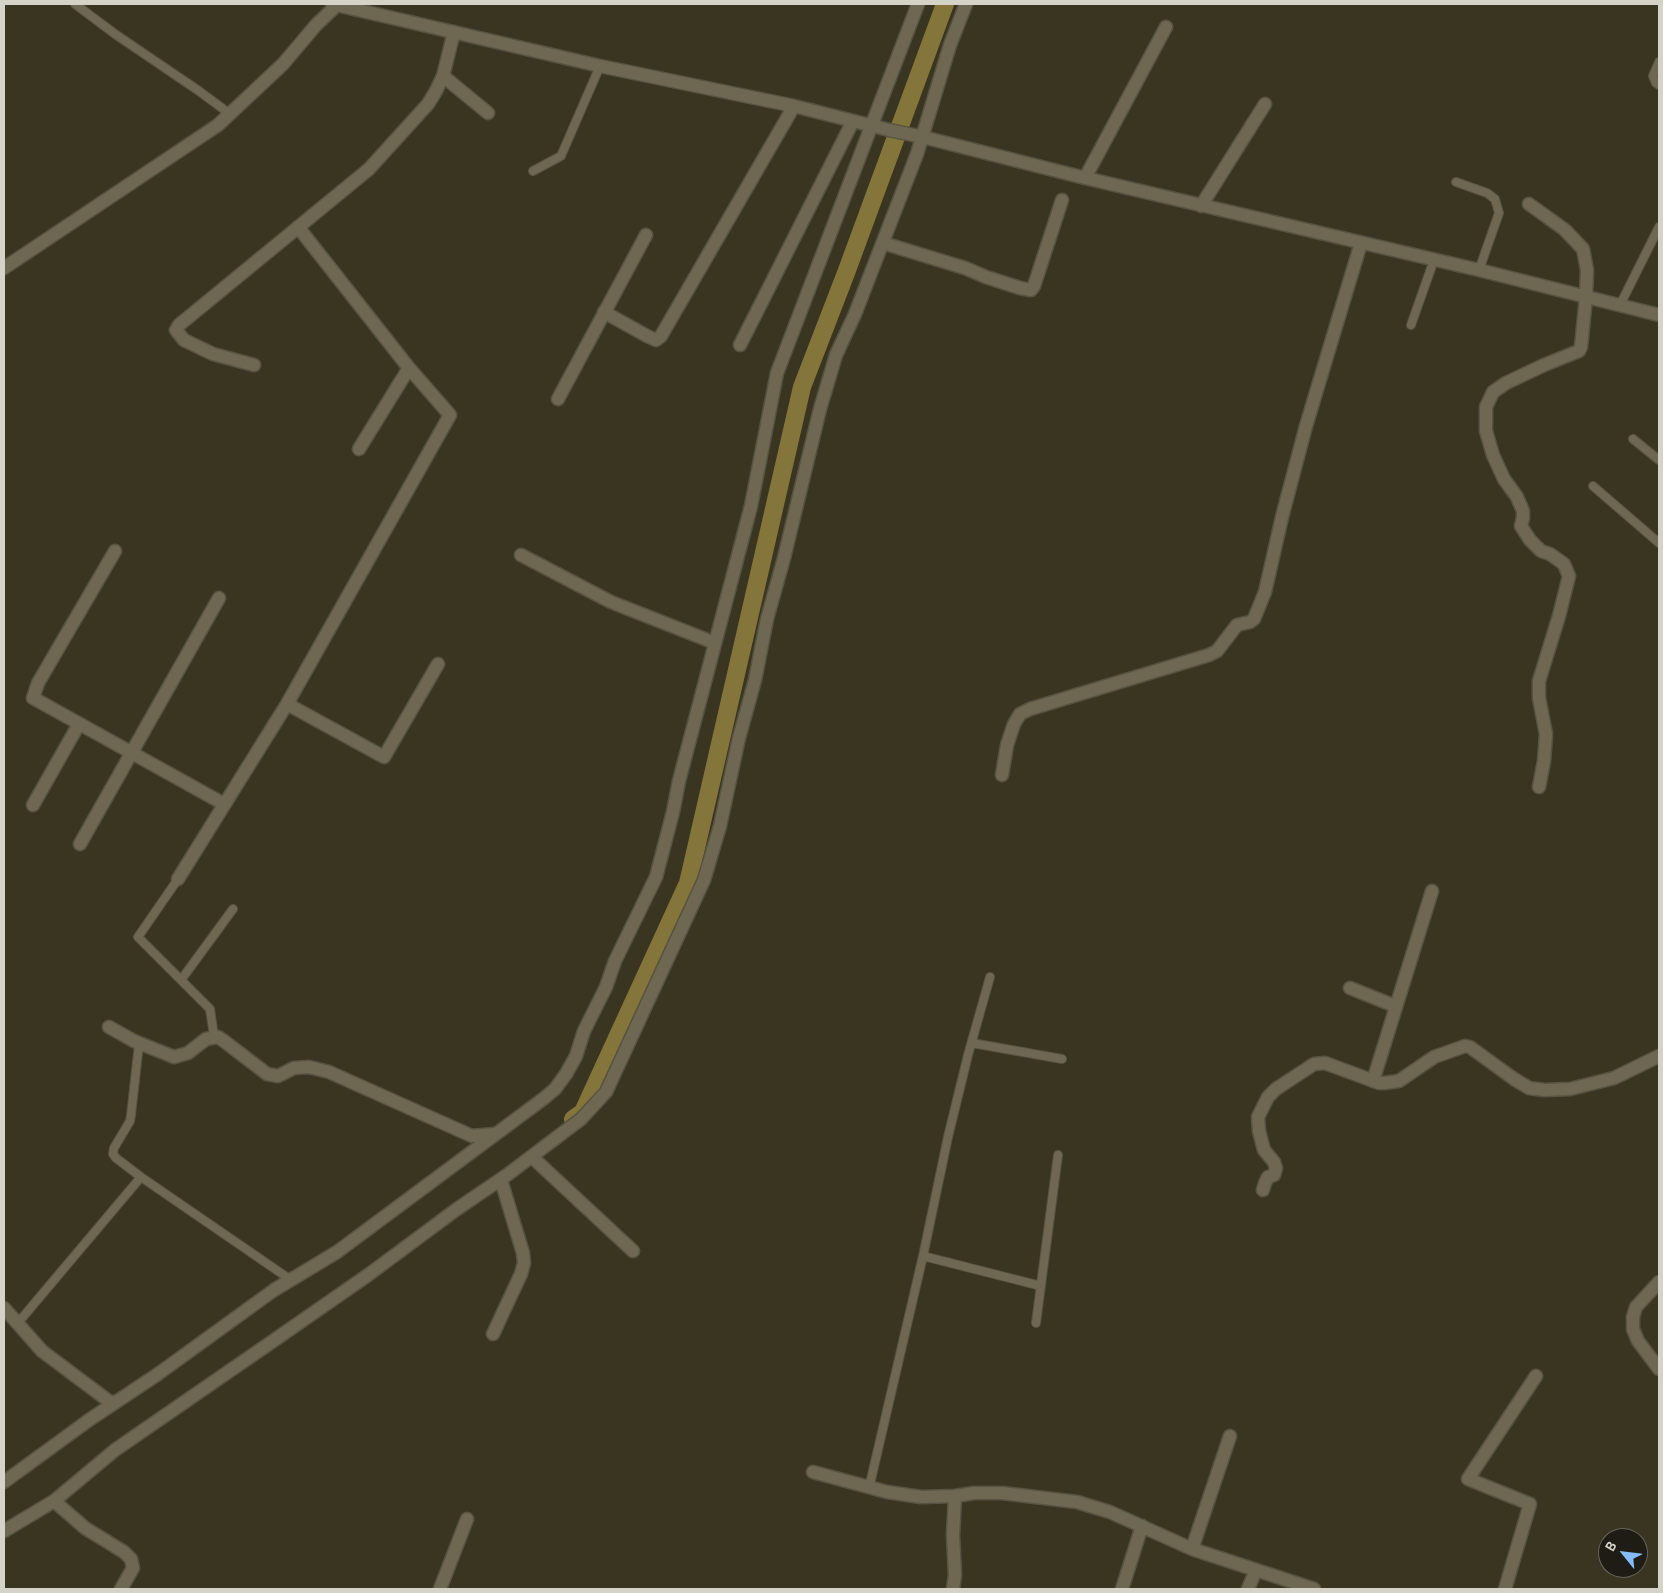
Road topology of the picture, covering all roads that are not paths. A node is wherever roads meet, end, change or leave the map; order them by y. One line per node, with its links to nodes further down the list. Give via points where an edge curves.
1 (75, 4): 16 (lane)
2 (376, 4): 6 (lane)
3 (918, 4): 18 (street)
4 (966, 4): 19 (street)
5 (334, 5): 6 (street); 16 (street, via 283,64)
6 (366, 13): 8 (street)
7 (1166, 27): 21 (street)
8 (454, 32): 10 (street); 11 (street)
9 (1659, 62): 12 (lane, via 1653,76)
10 (600, 66): 14 (street); 20 (lane, via 561,156)
11 (443, 76): 15 (street); 26 (street, via 428,104 370,169)
12 (1659, 85)
13 (1265, 104): 25 (street)
14 (794, 106): 17 (street); 36 (street, via 661,336 656,340)
15 (488, 113)
16 (230, 114): 32 (street)
17 (853, 121): 18 (street); 39 (street)
18 (871, 126): 19 (street); 51 (street, via 777,373 751,506)
19 (919, 136): 21 (street); 29 (street)
20 (533, 171)
21 (1085, 178): 25 (street)
22 (1456, 182): 33 (lane, via 1487,192 1495,200 1499,212)
23 (1062, 200): 29 (street, via 1031,290)
24 (1529, 204): 34 (street, via 1565,230 1583,249 1588,270)
25 (1200, 206): 30 (street)
26 (298, 226): 40 (street, via 176,330 184,340 213,354); 41 (street)
27 (1659, 227): 35 (lane)
28 (646, 235): 36 (street)
29 (883, 243): 77 (street, via 836,355 820,409 767,619 720,826 704,880 606,1092 581,1119)
30 (1361, 243): 31 (street); 56 (street, via 1306,426 1265,592 1254,619 1237,625 1217,651 1209,656 1020,714 1006,745)
31 (1434, 260): 33 (street); 38 (lane)
32 (4, 268)
33 (1479, 270): 34 (street)
34 (1586, 297): 35 (street); 57 (street, via 1579,351 1506,383 1493,392 1486,407 1486,430 1493,455 1524,510 1521,526 1542,551 1564,564 1569,576 1539,681 1546,734)
35 (1620, 306): 37 (street)
36 (604, 312): 42 (street)
37 (1659, 315)
38 (1411, 326)
39 (740, 345)
40 (254, 365)
41 (408, 368): 44 (street); 53 (street, via 450,415)
42 (558, 399)
43 (1633, 439): 45 (lane)
44 (358, 449)
45 (1659, 460)
46 (1593, 486): 47 (lane)
47 (1659, 543)
48 (115, 551): 54 (street, via 38,683 33,698)
49 (521, 555): 51 (street, via 611,602)
50 (219, 598): 55 (street)
51 (715, 643): 75 (street, via 656,877 615,961 576,1056 549,1094)
52 (438, 664): 53 (street, via 384,757)
53 (287, 704): 58 (street)
54 (79, 724): 55 (street); 59 (street)
55 (132, 753): 58 (street); 60 (street)
56 (1002, 775)
57 (1540, 786)
58 (224, 804): 61 (street)
59 (33, 805)
60 (80, 844)
61 (178, 879): 65 (lane, via 138,937)
62 (1432, 891): 67 (street)
63 (233, 909): 65 (lane)
64 (990, 977): 70 (lane)
65 (181, 980): 69 (lane, via 210,1009)
66 (1350, 988): 67 (street)
67 (1395, 1006): 74 (street)
68 (109, 1027): 71 (street)
69 (214, 1036): 71 (street, via 188,1053 174,1057); 75 (street, via 267,1074 278,1076 294,1068 310,1067 329,1072 472,1136)
70 (972, 1043): 73 (lane); 82 (lane, via 948,1137)
71 (139, 1044): 78 (lane, via 130,1121 113,1154)
72 (1659, 1056): 74 (street, via 1614,1078 1570,1089 1544,1090 1529,1088 1470,1047 1461,1046 1434,1057 1399,1081)
73 (1062, 1059)
74 (1373, 1081): 80 (street, via 1325,1063 1314,1064 1272,1093 1258,1117 1264,1150 1276,1168)
75 (494, 1134): 83 (street, via 337,1252)
76 (1058, 1155): 85 (lane)
77 (532, 1157): 79 (street); 81 (street)
78 (141, 1177): 83 (lane); 88 (lane)
79 (501, 1180): 89 (street, via 524,1263); 98 (street, via 115,1450)
80 (1263, 1190)
81 (633, 1251)
82 (924, 1256): 85 (lane); 96 (lane)
83 (291, 1280): 92 (street)
84 (1659, 1282): 90 (street, via 1636,1307 1633,1316 1638,1341)
85 (1041, 1286): 87 (lane)
86 (4, 1308): 88 (street)
87 (1036, 1323)
88 (17, 1324): 92 (street, via 42,1350 110,1402)
89 (493, 1334)
90 (1659, 1369)
91 (1536, 1376): 110 (street, via 1468,1479 1530,1504)
92 (116, 1402): 95 (street)
93 (1230, 1436): 102 (street)
94 (813, 1472): 96 (street)
95 (4, 1482)
96 (868, 1488): 97 (street, via 922,1497)
97 (955, 1496): 100 (street, via 1002,1493 1077,1502); 106 (street)
98 (54, 1501): 101 (street); 104 (street, via 85,1528 131,1559 133,1568)
99 (467, 1519): 105 (street)
100 (1142, 1526): 102 (street); 107 (street)
101 (4, 1531)
102 (1192, 1549): 103 (street)
103 (1256, 1570): 108 (street); 109 (street)
104 (121, 1589)
105 (440, 1589)
106 (953, 1589)
107 (1122, 1589)
108 (1248, 1589)
109 (1314, 1589)
110 (1505, 1589)

